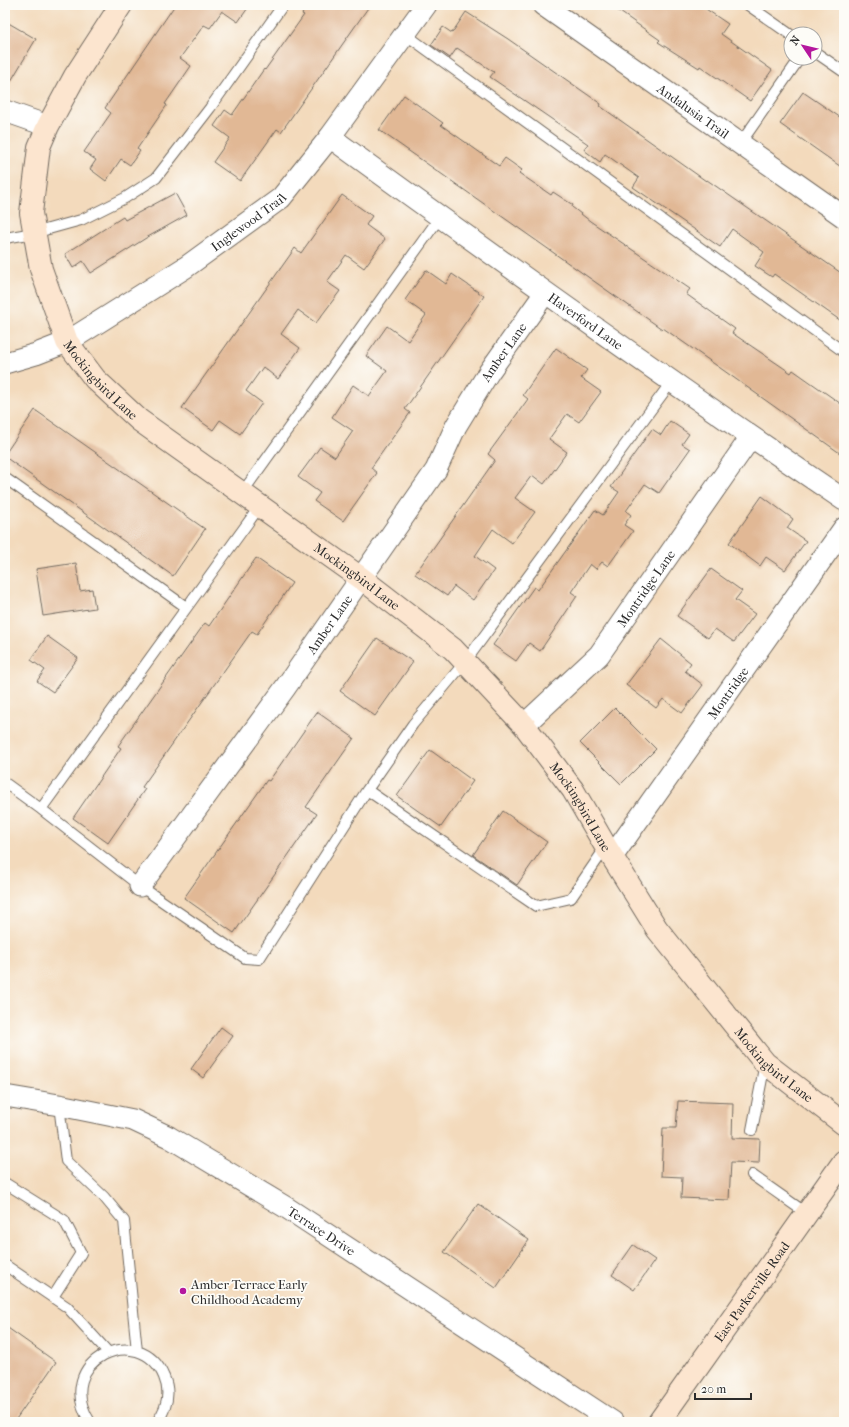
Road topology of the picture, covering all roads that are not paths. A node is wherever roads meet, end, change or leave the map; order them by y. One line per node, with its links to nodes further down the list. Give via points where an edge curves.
1 (121, 5): 12 (street, Mockingbird Lane, via 75,76)
2 (283, 5): 17 (lane, via 210,108 156,178 125,198 81,220)
3 (426, 5): 7 (street, Inglewood Trail)
4 (543, 5): 14 (street, Andalusia Trail)
5 (748, 5): 6 (lane)
6 (783, 29)
7 (405, 34): 13 (street, Inglewood Trail); 21 (lane)
8 (823, 58): 10 (lane)
9 (794, 66): 14 (lane)
10 (844, 72)
11 (5, 111): 12 (street)
12 (48, 126): 17 (street, Mockingbird Lane, via 39,147 31,213)
13 (330, 137): 15 (street, Haverford Lane); 20 (street, Inglewood Trail, via 282,198 186,267)
14 (740, 144): 16 (street, Andalusia Trail)
15 (440, 217): 19 (street, Haverford Lane); 26 (lane)
16 (844, 217)
17 (34, 232): 18 (lane); 20 (street, Mockingbird Lane, via 41,269)
18 (5, 238)
19 (545, 293): 23 (street, Haverford Lane); 30 (street, Amber Lane, via 488,372 456,426 436,470)
20 (67, 342): 22 (street, Inglewood Trail); 26 (street, Mockingbird Lane, via 95,379 139,420)
21 (844, 352)
22 (5, 363)
23 (672, 381): 24 (street, Haverford Lane); 32 (lane)
24 (751, 437): 27 (street, Haverford Lane); 33 (street, Montridge Lane, via 599,656)
25 (5, 478): 31 (lane)
26 (242, 493): 28 (street, Mockingbird Lane)
27 (844, 500)
28 (260, 506): 30 (street, Mockingbird Lane); 31 (lane)
29 (844, 528): 37 (street, Montridge)
30 (361, 578): 32 (street, Mockingbird Lane, via 453,649); 38 (street, Amber Lane, via 285,688)
31 (186, 607): 36 (lane)
32 (465, 662): 33 (street, Mockingbird Lane); 35 (lane, via 413,724)
33 (524, 725): 37 (street, Mockingbird Lane, via 573,790)
34 (5, 783): 36 (lane)
35 (367, 790): 37 (lane, via 536,906 571,898); 38 (lane, via 259,959 245,958)
36 (41, 809): 38 (lane)
37 (609, 852): 39 (street, Mockingbird Lane, via 657,929)
38 (140, 886)
39 (765, 1063): 42 (street, Mockingbird Lane); 43 (lane)
40 (5, 1096): 41 (street, Terrace Drive)
41 (59, 1105): 50 (lane, via 66,1161 104,1197 124,1221); 54 (street, Terrace Drive, via 133,1120 169,1137 287,1208)
42 (844, 1124)
43 (752, 1130)
44 (844, 1161): 47 (street, East Parkerville Road)
45 (752, 1175): 47 (lane)
46 (5, 1183): 49 (lane, via 64,1220 81,1253)
47 (806, 1214): 55 (street, East Parkerville Road)
48 (5, 1265): 49 (lane)
49 (53, 1297): 51 (lane, via 67,1307)
50 (137, 1351): 51 (lane, via 122,1349); 53 (lane, via 151,1358 161,1369 167,1383 168,1398 164,1413)
51 (108, 1352): 52 (lane, via 96,1359 86,1370 81,1383 83,1411)
52 (90, 1422)
53 (157, 1422)
54 (613, 1422)
55 (658, 1422)

